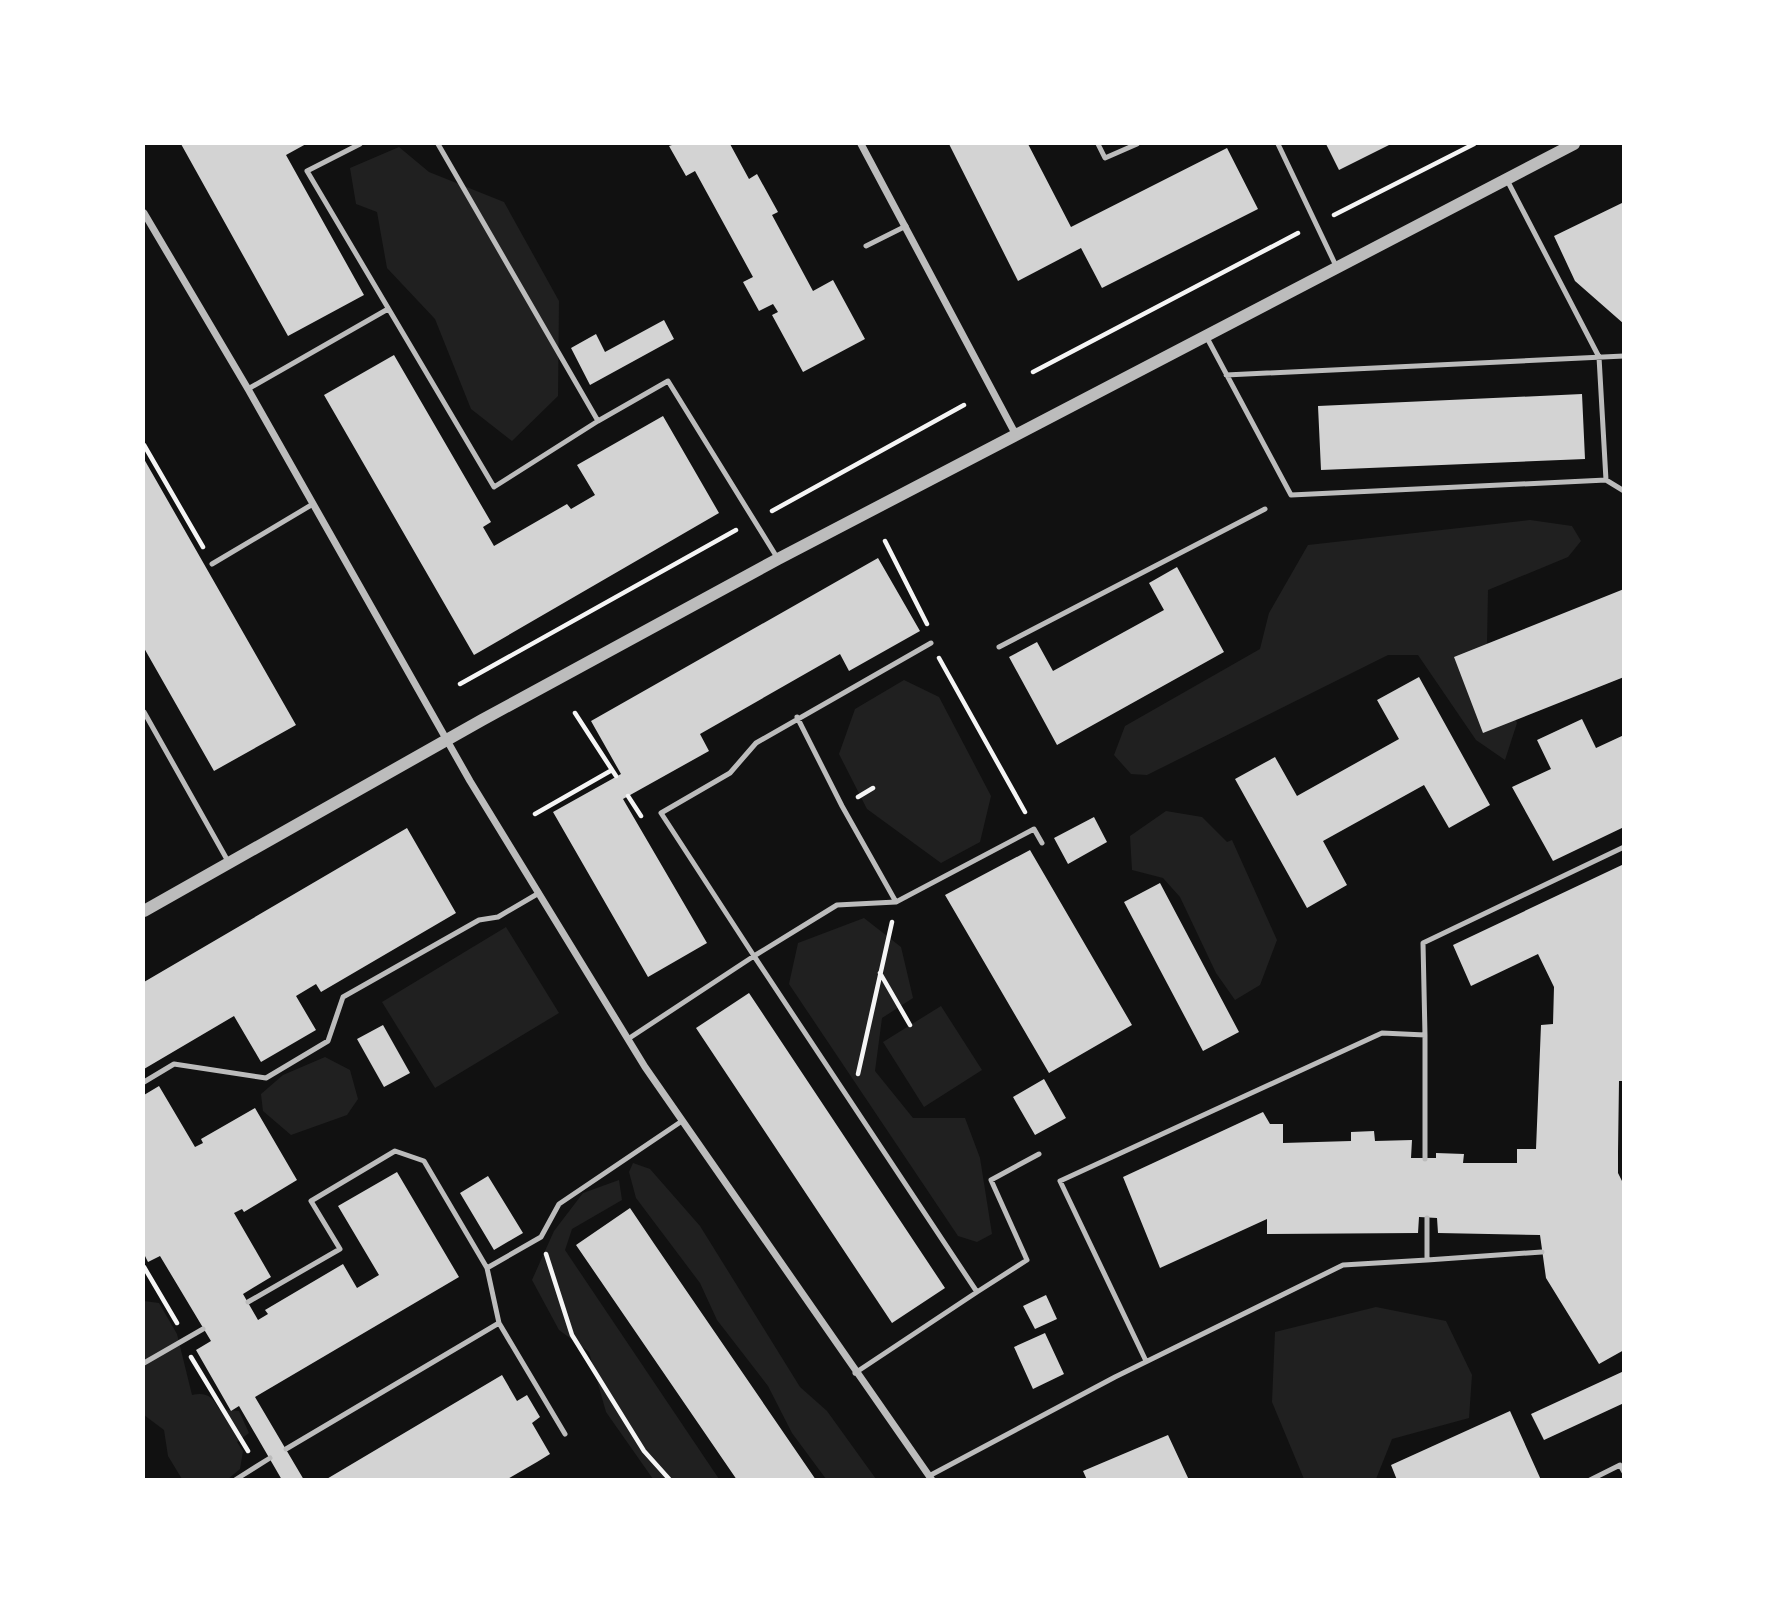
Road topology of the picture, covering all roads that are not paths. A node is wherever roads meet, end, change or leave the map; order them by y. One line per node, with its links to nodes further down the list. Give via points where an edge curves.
1 (360, 144): 15 (lane, via 307,171)
2 (438, 144): 21 (lane)
3 (861, 144): 10 (street)
4 (1098, 144): 5 (lane, via 1105,158)
5 (1137, 144)
6 (1278, 144): 14 (lane)
7 (1574, 144): 8 (street)
8 (1507, 180): 14 (street); 18 (lane)
9 (144, 213): 11 (street)
10 (906, 226): 13 (lane); 22 (street)
11 (152, 227): 12 (street); 20 (street)
12 (144, 231)
13 (866, 246)
14 (1337, 268): 16 (street)
15 (388, 309): 20 (lane); 21 (lane, via 494,487)
16 (1206, 337): 19 (lane); 22 (street)
17 (1623, 356): 18 (lane)
18 (1599, 357): 19 (lane); 23 (lane)
19 (1226, 375): 23 (lane, via 1291,495)
20 (248, 389): 25 (street)
21 (598, 421): 27 (lane, via 668,381)
22 (1016, 435): 27 (street)
23 (1606, 480): 24 (lane)
24 (1623, 491)
25 (313, 504): 28 (lane); 33 (street)
26 (1265, 509): 30 (lane)
27 (778, 559): 33 (street)
28 (212, 564)
29 (931, 643): 32 (lane)
30 (999, 647)
31 (144, 712): 36 (lane)
32 (797, 718): 38 (lane); 40 (lane, via 756,743 730,773 661,813)
33 (446, 740): 36 (street); 37 (street)
34 (1042, 844): 38 (lane, via 1034,829)
35 (1623, 848): 41 (lane, via 1423,943)
36 (229, 863): 39 (street)
37 (539, 893): 42 (street); 43 (lane, via 498,918 479,920 344,997 328,1041 266,1078 174,1064)
38 (896, 902): 40 (lane, via 837,905)
39 (144, 911)
40 (754, 957): 42 (lane); 51 (lane)
41 (1425, 1035): 46 (lane); 55 (lane, via 1382,1033 1060,1181)
42 (628, 1039): 44 (street)
43 (144, 1082)
44 (682, 1121): 50 (lane, via 559,1204 541,1237); 57 (street)
45 (1039, 1154): 51 (lane, via 991,1180 1027,1260)
46 (1425, 1158)
47 (1427, 1218): 49 (lane)
48 (1542, 1252): 49 (lane)
49 (1427, 1260): 55 (lane, via 1343,1265)
50 (487, 1268): 52 (lane, via 424,1161 395,1152 311,1201 340,1249); 53 (lane)
51 (977, 1292): 57 (lane)
52 (248, 1302)
53 (499, 1323): 58 (lane); 59 (lane)
54 (203, 1329): 56 (lane)
55 (1146, 1362): 63 (lane)
56 (144, 1363)
57 (855, 1373): 63 (street)
58 (565, 1434)
59 (286, 1449)
60 (270, 1458): 64 (lane)
61 (1622, 1464): 62 (lane); 65 (lane)
62 (1623, 1472)
63 (930, 1478)
64 (235, 1479)
65 (1590, 1479)

